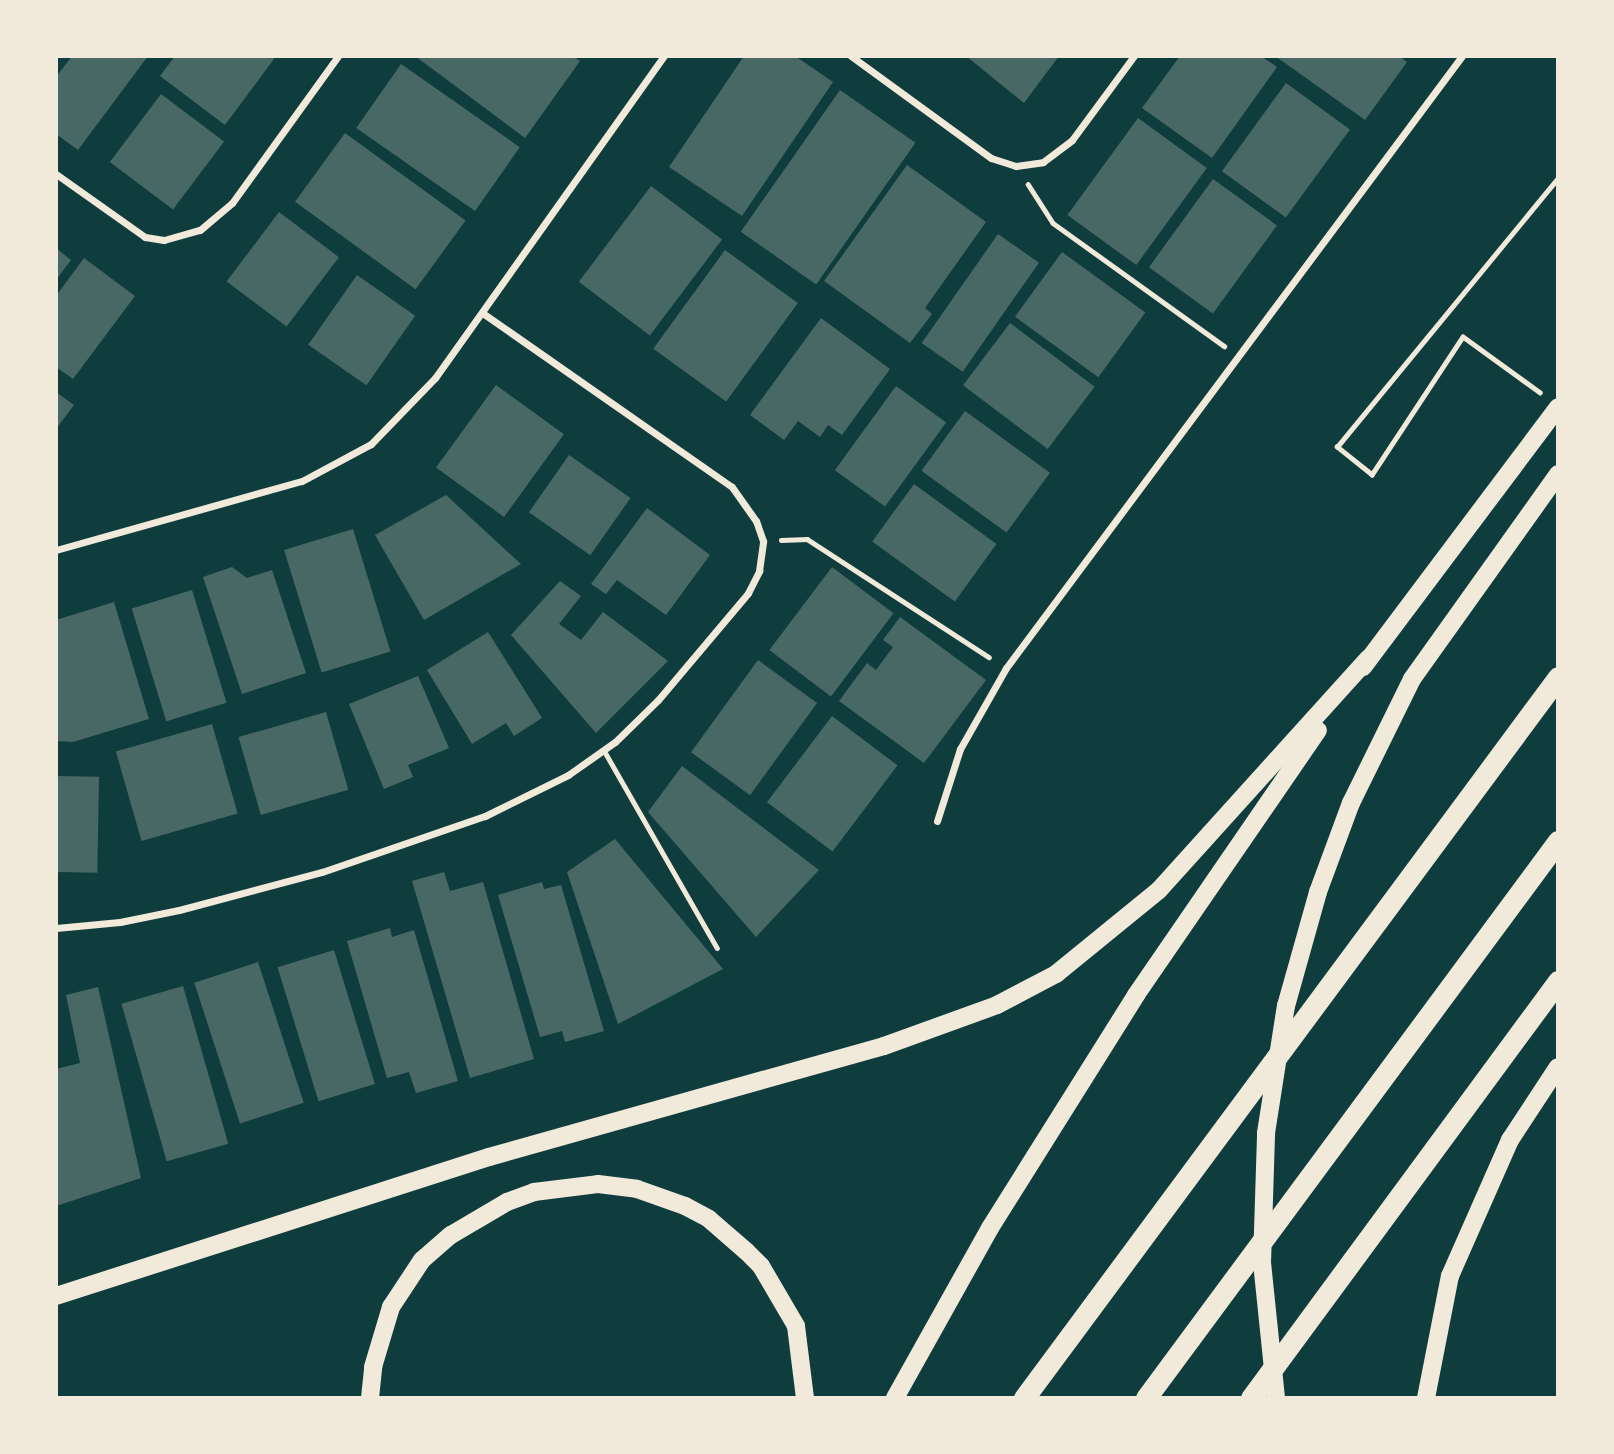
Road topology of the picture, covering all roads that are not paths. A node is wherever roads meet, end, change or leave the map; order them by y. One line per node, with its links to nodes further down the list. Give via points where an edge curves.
1 (338, 56): 6 (street, via 232,203 200,230 163,240 145,237)
2 (664, 56): 7 (street)
3 (851, 56): 4 (street, via 992,159 1016,166 1043,162 1072,140)
4 (1134, 56)
5 (1462, 56): 14 (street, via 1006,668 964,740)
6 (56, 174)
7 (483, 313): 10 (street, via 408,410 371,444 332,468 302,481); 13 (street, via 724,480 748,507 763,541 760,571 748,593 658,700)
8 (1553, 402): 11 (main road)
9 (1558, 474): 27 (main road, via 1456,613 1389,721 1318,892 1273,1073 1262,1212 1266,1328)
10 (56, 551)
11 (1368, 659): 20 (main road, via 1159,890 1056,974 997,1005 884,1046 489,1157); 23 (main road, via 1170,942 990,1228)
12 (1558, 677): 24 (highway)
13 (604, 751): 16 (street, via 568,775 485,816 322,872 148,917); 17 (lane)
14 (937, 821)
15 (1558, 841): 25 (highway)
16 (56, 928)
17 (716, 948)
18 (1558, 981): 26 (highway)
19 (1558, 1067): 28 (main road, via 1510,1140 1455,1265 1434,1341)
20 (56, 1296)
21 (370, 1398): 22 (main road, via 373,1367 391,1307 422,1260 451,1235 506,1202 534,1192 598,1185 637,1189 685,1206 709,1219 761,1266 796,1326)
22 (805, 1398)
23 (895, 1398)
24 (1024, 1398)
25 (1146, 1398)
26 (1251, 1398)
27 (1276, 1398)
28 (1426, 1398)

